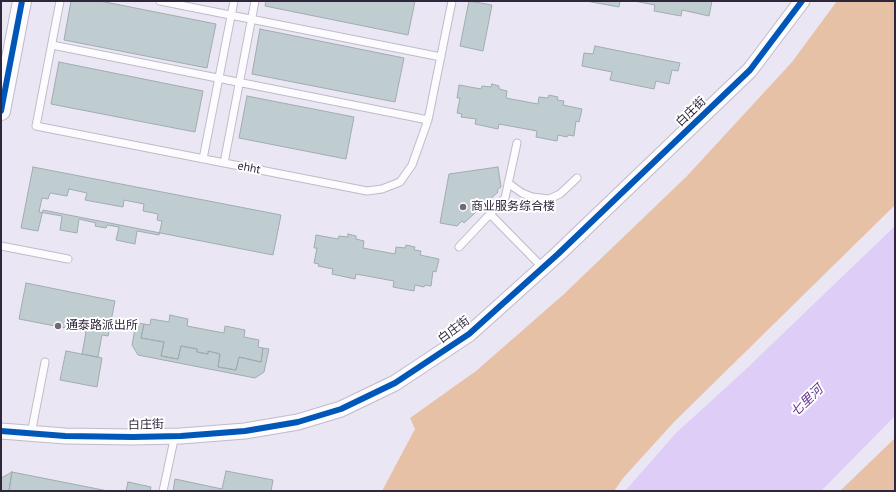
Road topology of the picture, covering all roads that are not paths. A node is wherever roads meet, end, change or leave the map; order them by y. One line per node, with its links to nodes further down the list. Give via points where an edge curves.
1 (22, 1): 14 (street)
2 (60, 1): 10 (lane, ehht)
3 (160, 1): 8 (lane)
4 (234, 1): 8 (lane)
5 (256, 1): 9 (lane)
6 (452, 1): 11 (lane, ehht)
7 (802, 1): 25 (street, 白庄街, via 750,70)
8 (232, 15): 9 (lane); 12 (lane)
9 (252, 19): 11 (lane); 13 (lane)
10 (52, 46): 12 (lane); 17 (lane, ehht, via 36,126)
11 (441, 57): 15 (lane, ehht)
12 (219, 78): 13 (lane); 17 (lane)
13 (240, 82): 15 (lane); 18 (lane)
14 (1, 111)
15 (428, 120): 18 (lane, ehht, via 412,165 400,182 382,189 367,191)
16 (517, 143): 20 (lane)
17 (203, 159): 18 (lane, ehht)
18 (224, 163)
19 (577, 178): 20 (lane, via 560,194 549,199 532,197)
20 (508, 183): 21 (lane, via 505,198)
21 (490, 214): 23 (lane); 25 (lane)
22 (1, 246): 24 (lane)
23 (459, 247)
24 (68, 259)
25 (543, 268): 29 (street, 白庄街, via 469,334 395,383 340,409 298,422 252,430)
26 (45, 362): 28 (lane)
27 (1, 431): 28 (street, 白庄街)
28 (31, 434): 29 (street, 白庄街, via 133,437)
29 (175, 435): 30 (lane)
30 (164, 491)

